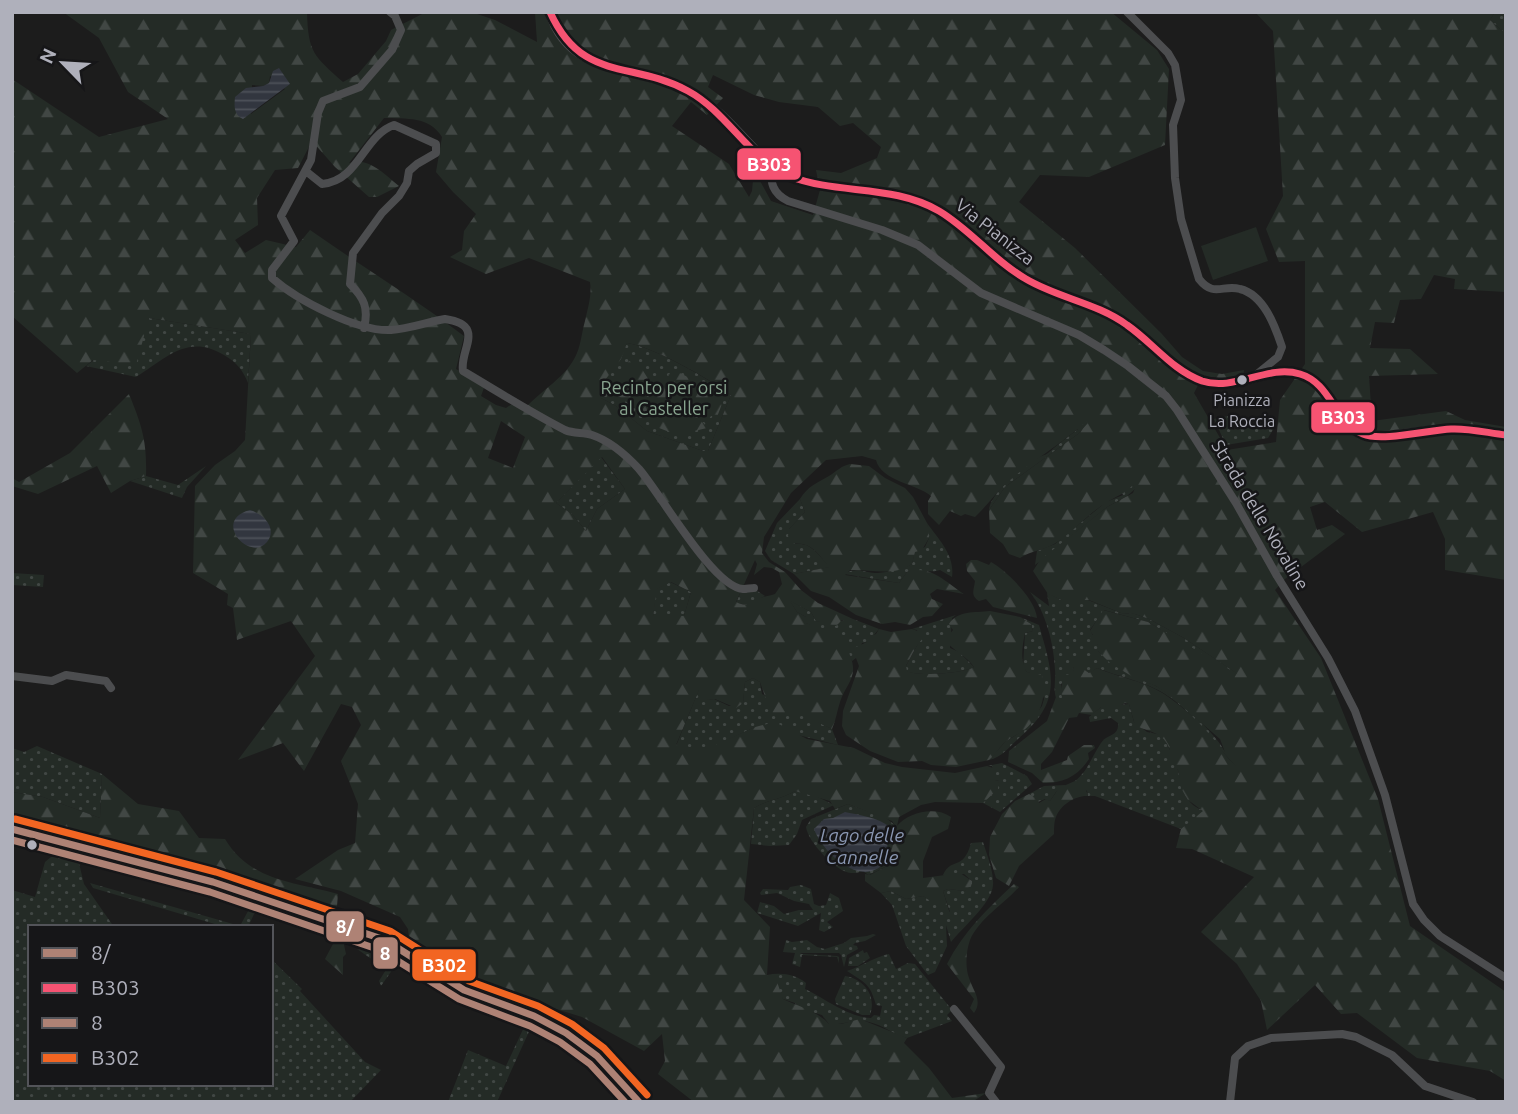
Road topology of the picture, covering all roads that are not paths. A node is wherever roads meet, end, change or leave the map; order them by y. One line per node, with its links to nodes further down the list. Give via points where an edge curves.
1 (390, 12): 5 (street, via 401,30 396,43 360,87 323,101)
2 (550, 12): 4 (main road, Via Pianizza, via 560,36 578,52 612,68 669,82 710,104)
3 (1127, 12): 7 (street, via 1168,52 1175,65 1181,100 1173,125 1175,178 1181,219 1199,279 1214,290 1239,288 1251,294 1278,334 1282,347 1278,357)
4 (769, 166): 7 (main road, Via Pianizza, via 805,182 926,205 961,227 1018,275 1118,318 1192,377 1217,384); 13 (street, Strada delle Novaline, via 778,196 918,245 981,293 1080,335 1166,396 1236,503 1355,711 1385,795 1413,904 1440,936)
5 (307, 172): 6 (street, via 281,216 294,241 272,270 272,278); 6 (street, via 322,184 331,184 357,164 375,136 394,125 436,144 436,153 409,171 399,196 353,253 350,284 365,303)
6 (364, 328): 9 (street, via 388,330 454,320 470,339 463,370 570,433 592,435 615,448 641,472 698,552 727,582 742,590)
7 (1245, 380): 8 (main road, Via Pianizza, via 1280,371 1301,374 1327,394 1346,425 1367,436 1457,429)
8 (1506, 435)
9 (754, 587)
10 (12, 676): 11 (street, via 52,681 66,675 106,681)
11 (111, 688)
12 (12, 829): 15 (main road, via 213,882 385,940 464,990 566,1032 597,1056)
13 (1506, 978)
14 (954, 1009): 16 (street, via 1001,1068 989,1093)
15 (639, 1102)
16 (996, 1102)
17 (1230, 1102): 18 (street, via 1235,1058 1248,1046 1271,1038 1342,1034 1392,1055 1425,1086)
18 (1473, 1102)

